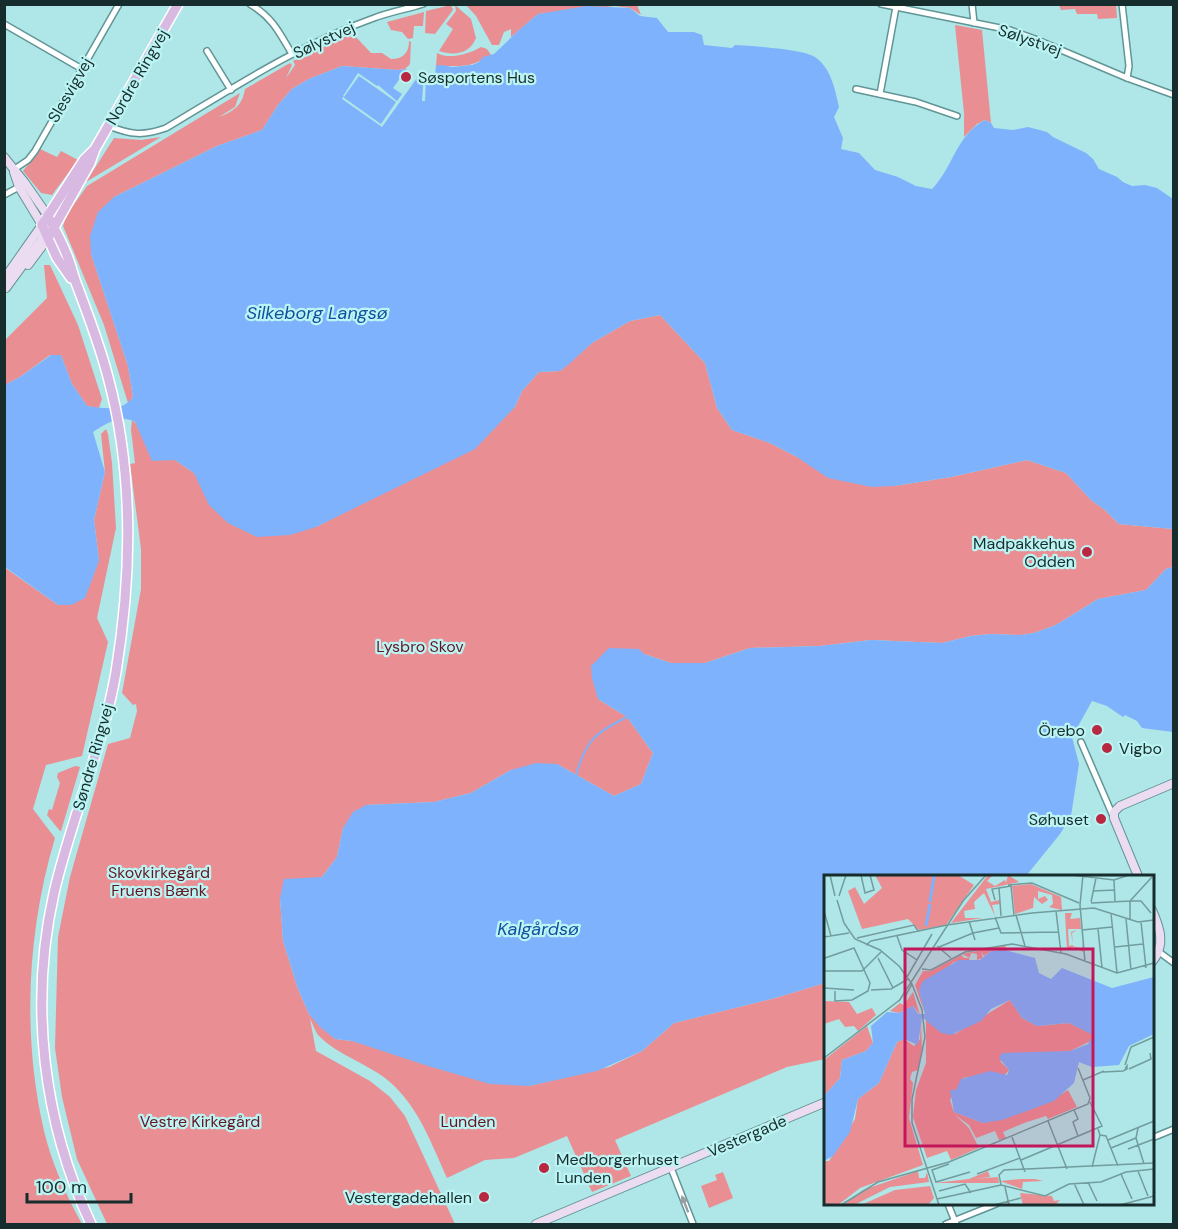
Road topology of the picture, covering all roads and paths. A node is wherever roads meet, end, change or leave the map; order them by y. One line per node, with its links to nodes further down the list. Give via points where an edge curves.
1 (119, 4): 13 (street, Slesvigvej)
2 (178, 4): 20 (main road, Nordre Ringvej)
3 (250, 4): 12 (street, via 273,21)
4 (423, 4): 12 (street, Sølystvej, via 375,17)
5 (881, 4): 8 (street, Sølystvej)
6 (972, 4): 9 (street)
7 (1122, 4): 14 (street)
8 (896, 7): 9 (street, Sølystvej); 17 (street)
9 (974, 23): 14 (street, Sølystvej, via 1010,30)
10 (4, 24): 13 (street)
11 (207, 51): 16 (street)
12 (292, 54): 16 (street, Sølystvej)
13 (82, 69): 23 (street, Slesvigvej, via 35,151)
14 (1127, 78): 18 (street, Sølystvej)
15 (856, 89): 17 (street)
16 (231, 90): 20 (street, Sølystvej, via 152,133 127,133)
17 (880, 94): 19 (street)
18 (1173, 95)
19 (957, 116)
20 (109, 126): 21 (main road, Nordre Ringvej)
21 (95, 149): 26 (main road, Nordre Ringvej, via 90,164); 26 (main road, Nordre Ringvej, via 84,160)
22 (4, 158): 23 (street)
23 (13, 170): 24 (street); 26 (street, via 25,183)
24 (19, 187): 25 (street); 26 (street)
25 (4, 195)
26 (48, 226): 27 (street); 28 (street, via 35,256); 44 (main road, Søndre Ringvej, via 57,258 77,287 100,350 119,429 128,523 125,609 112,690 54,893 43,975 43,1047 48,1087 70,1173)
27 (4, 279)
28 (5, 289)
29 (1081, 742): 31 (street)
30 (1173, 783): 31 (street, via 1119,806)
31 (1114, 818): 32 (street)
32 (1138, 875)
33 (1154, 916): 34 (street, via 1161,935)
34 (1160, 952): 35 (street); 36 (street)
35 (1154, 960)
36 (1173, 963)
37 (824, 1102): 40 (street, Vestergade)
38 (1173, 1129): 39 (street)
39 (1154, 1137)
40 (671, 1168): 45 (street, Vestergade); 46 (street, one-way to 40)
41 (949, 1205): 43 (street)
42 (992, 1205): 43 (street)
43 (956, 1223): 47 (street)
44 (92, 1224)
45 (536, 1224)
46 (693, 1224)
47 (946, 1224)

